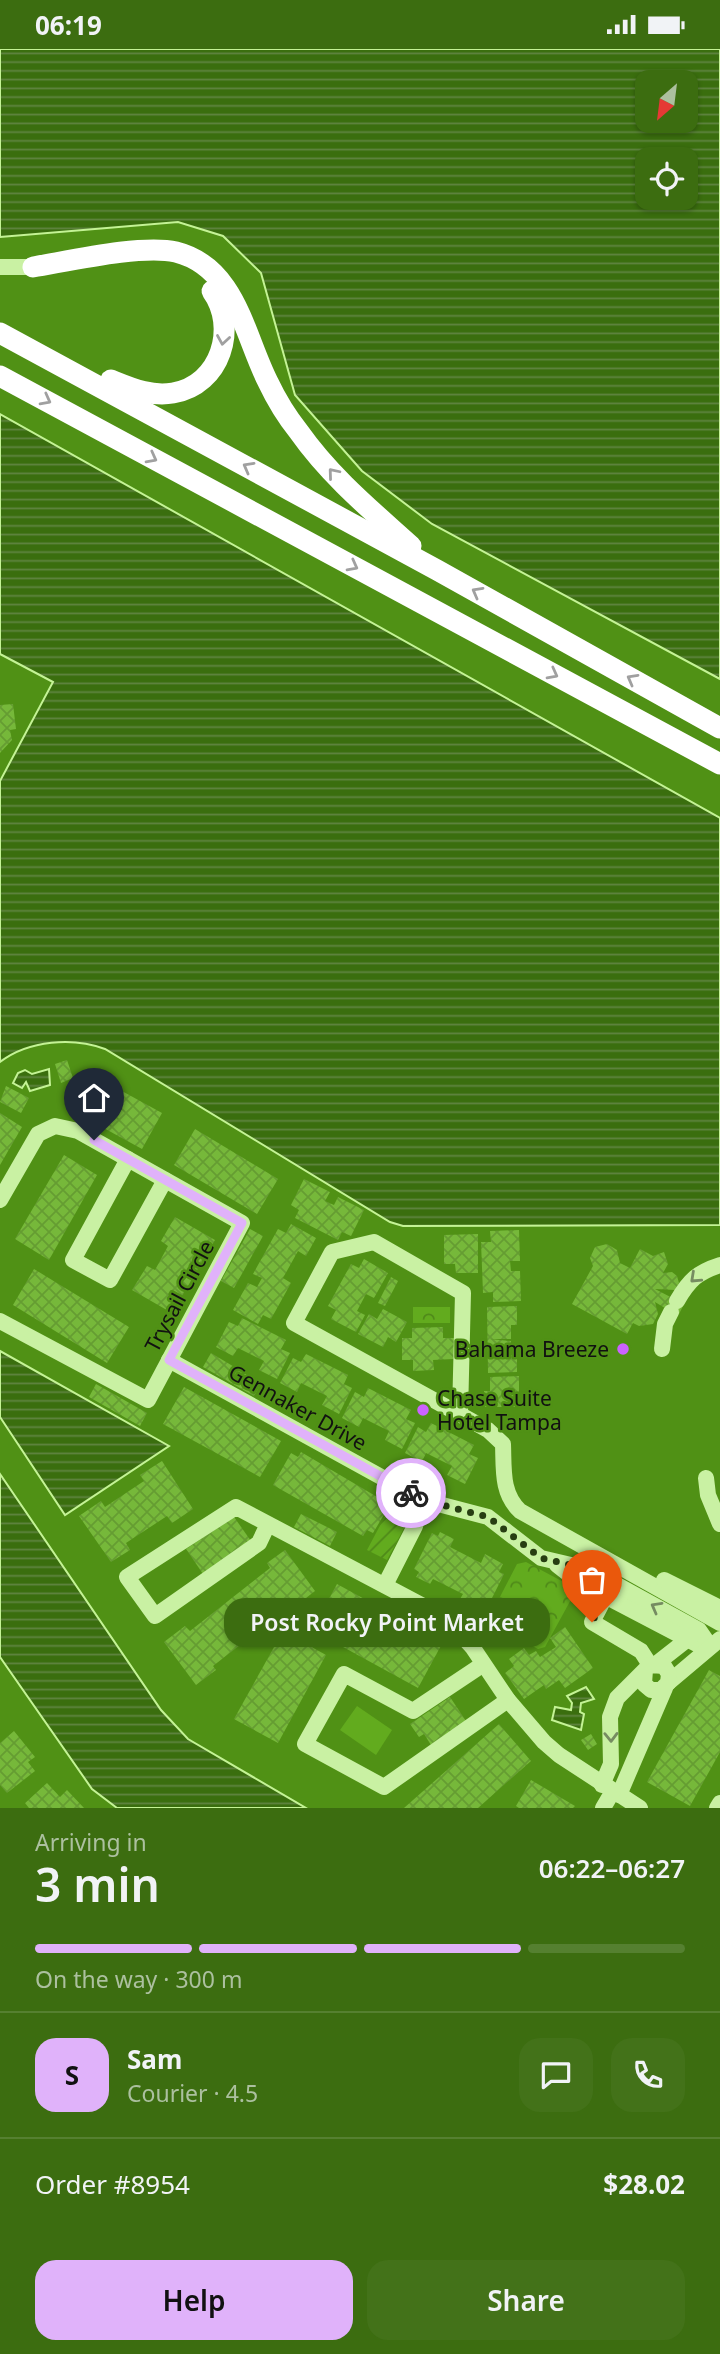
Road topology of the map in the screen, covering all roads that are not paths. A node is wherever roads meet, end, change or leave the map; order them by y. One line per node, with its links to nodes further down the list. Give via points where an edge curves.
1 (0, 267): 2 (street)
2 (33, 267): 4 (highway, one-way to 4, via 181,268 211,289 224,319 222,348 214,365 197,383 175,393 143,391); 6 (highway, one-way to 2, via 343,485 298,432 268,381 224,283 200,261 174,252 151,251)
3 (0, 333): 4 (highway)
4 (42, 355): 6 (highway, one-way to 4)
5 (0, 376): 8 (highway, one-way to 8)
6 (437, 570): 7 (highway, one-way to 6)
7 (720, 728)
8 (720, 764)
9 (128, 1159): 10 (street, Trysail Circle); 10 (street, via 73,1260 110,1280); 11 (street, Trysail Circle, via 78,1131 55,1126 38,1134)
10 (165, 1180): 15 (street, Trysail Circle, via 242,1223)
11 (0, 1200)
12 (720, 1265): 14 (street, one-way to 14, via 690,1280 665,1324)
13 (0, 1321): 15 (street, Trysail Circle, via 148,1400)
14 (662, 1349)
15 (169, 1360): 18 (street, Gennaker Drive)
16 (460, 1414): 16 (street, via 294,1323 332,1252 374,1243 463,1293); 23 (street, via 500,1439 505,1489 520,1511)
17 (706, 1478): 20 (street)
18 (423, 1500): 21 (street); 22 (street, Gennaker Drive, via 488,1517 527,1550 555,1564 588,1569)
19 (268, 1524): 19 (street, via 236,1507 127,1577 155,1616 259,1543); 21 (street)
20 (720, 1524)
21 (385, 1585): 26 (street, via 446,1618)
22 (609, 1589): 24 (street, Gennaker Drive); 27 (street, via 592,1622 641,1651)
23 (719, 1616): 24 (street)
24 (693, 1635): 25 (street, Gennaker Drive); 27 (street)
25 (712, 1645): 28 (street)
26 (482, 1665): 29 (street); 29 (street, via 413,1711 344,1674 304,1744 384,1787)
27 (650, 1667): 28 (street, via 667,1670); 28 (street, via 643,1679 647,1688 656,1691); 30 (street, one-way to 30, via 617,1699 610,1717)
28 (667, 1686): 30 (street)
29 (508, 1699): 30 (street, via 559,1755)
30 (611, 1790): 32 (street); 33 (street)
31 (720, 1803): 34 (street)
32 (603, 1808)
33 (640, 1808)
34 (717, 1808)

